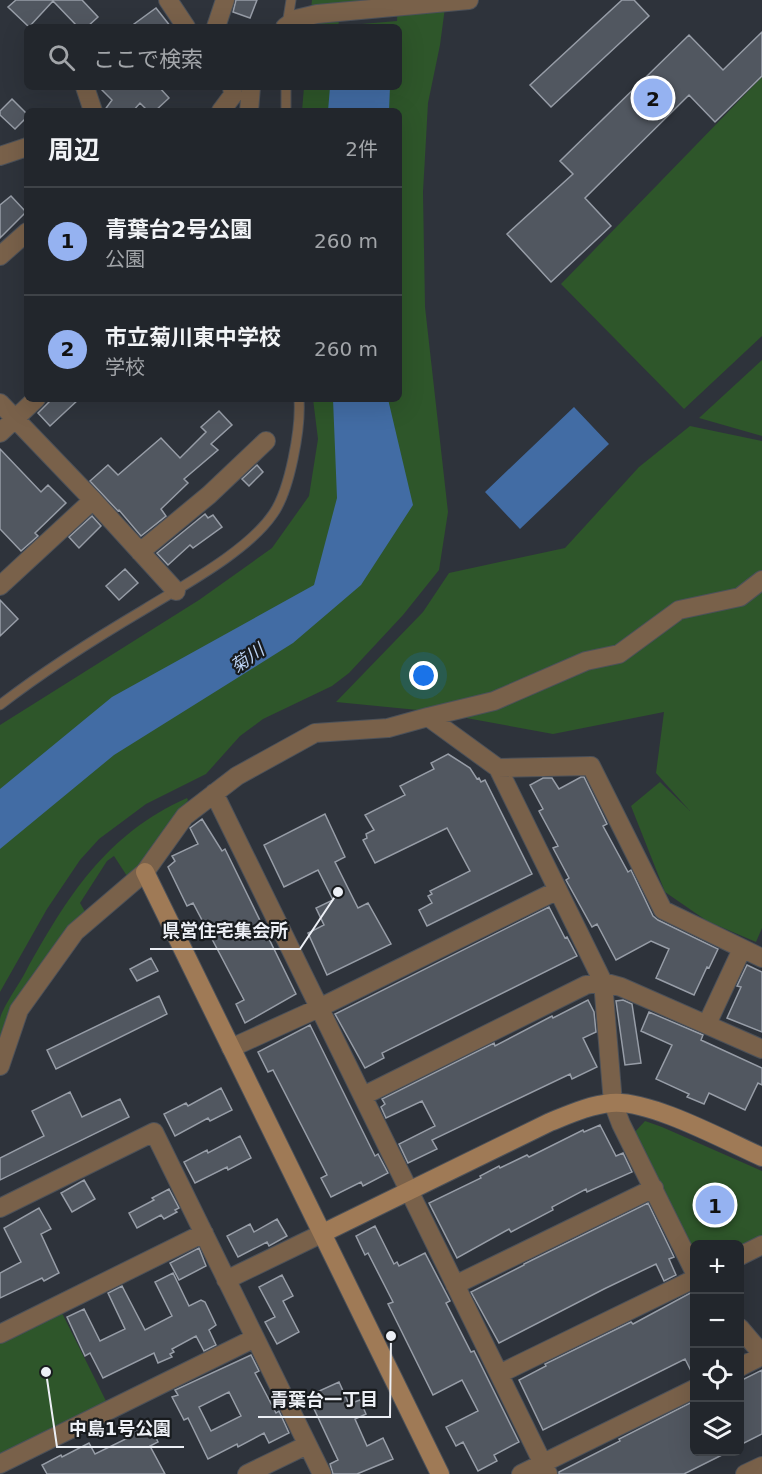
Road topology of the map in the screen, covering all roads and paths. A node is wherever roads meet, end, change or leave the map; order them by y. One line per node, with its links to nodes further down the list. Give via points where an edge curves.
1 (168, 0): 5 (street)
2 (225, 0): 6 (street)
3 (291, 0): 7 (lane)
4 (469, 0): 8 (street, via 317,14)
5 (184, 24)
6 (217, 24)
7 (289, 24)
8 (292, 24)
9 (87, 90): 13 (street)
10 (232, 90): 14 (street)
11 (251, 90): 15 (street)
12 (286, 90): 16 (lane)
13 (92, 108)
14 (225, 108)
15 (249, 108)
16 (286, 108)
17 (24, 148): 18 (street)
18 (0, 156)
19 (24, 234): 20 (street)
20 (0, 256)
21 (33, 402): 24 (street)
22 (299, 402): 31 (lane, via 293,459 274,513 255,537)
23 (0, 404): 24 (street)
24 (15, 419): 25 (street); 27 (street)
25 (0, 433)
26 (266, 441): 28 (street)
27 (93, 500): 28 (street); 30 (street)
28 (140, 552): 31 (street)
29 (762, 580): 33 (street, via 740,597 679,610 619,654 586,661 494,701)
30 (0, 586)
31 (176, 591): 32 (lane)
32 (0, 705)
33 (428, 717): 34 (street); 35 (street, via 388,728 315,733)
34 (498, 768): 37 (street); 38 (street, via 591,766 663,910)
35 (214, 793): 36 (street, via 185,816); 41 (street)
36 (145, 872): 43 (street); 45 (street, via 75,932 19,1010)
37 (558, 890): 40 (street); 41 (street)
38 (742, 949): 39 (street); 42 (street)
39 (762, 958)
40 (603, 982): 42 (street); 46 (street, via 586,985); 47 (street)
41 (319, 1008): 43 (street); 46 (street)
42 (707, 1024): 44 (street)
43 (231, 1048): 53 (street)
44 (762, 1049)
45 (0, 1066)
46 (363, 1096): 50 (street)
47 (613, 1103): 48 (street, via 668,1115); 49 (street); 50 (street, via 550,1122)
48 (762, 1157)
49 (654, 1188): 56 (street); 59 (street)
50 (408, 1192): 53 (street); 59 (street)
51 (0, 1208): 52 (street, via 154,1132)
52 (204, 1233): 57 (street); 61 (street)
53 (323, 1233): 57 (street); 73 (street)
54 (762, 1245): 55 (street)
55 (744, 1254)
56 (690, 1263)
57 (226, 1280): 62 (street)
58 (690, 1281): 65 (street)
59 (455, 1285): 65 (street)
60 (744, 1333): 63 (street)
61 (0, 1334)
62 (255, 1338): 67 (street); 68 (street)
63 (762, 1355): 64 (street)
64 (744, 1365)
65 (499, 1374): 70 (street)
66 (690, 1391): 70 (street)
67 (307, 1445): 71 (street); 72 (street)
68 (0, 1464)
69 (762, 1466): 75 (street)
70 (545, 1469): 74 (street)
71 (247, 1474)
72 (322, 1474)
73 (440, 1474)
74 (520, 1474)
75 (745, 1474)

